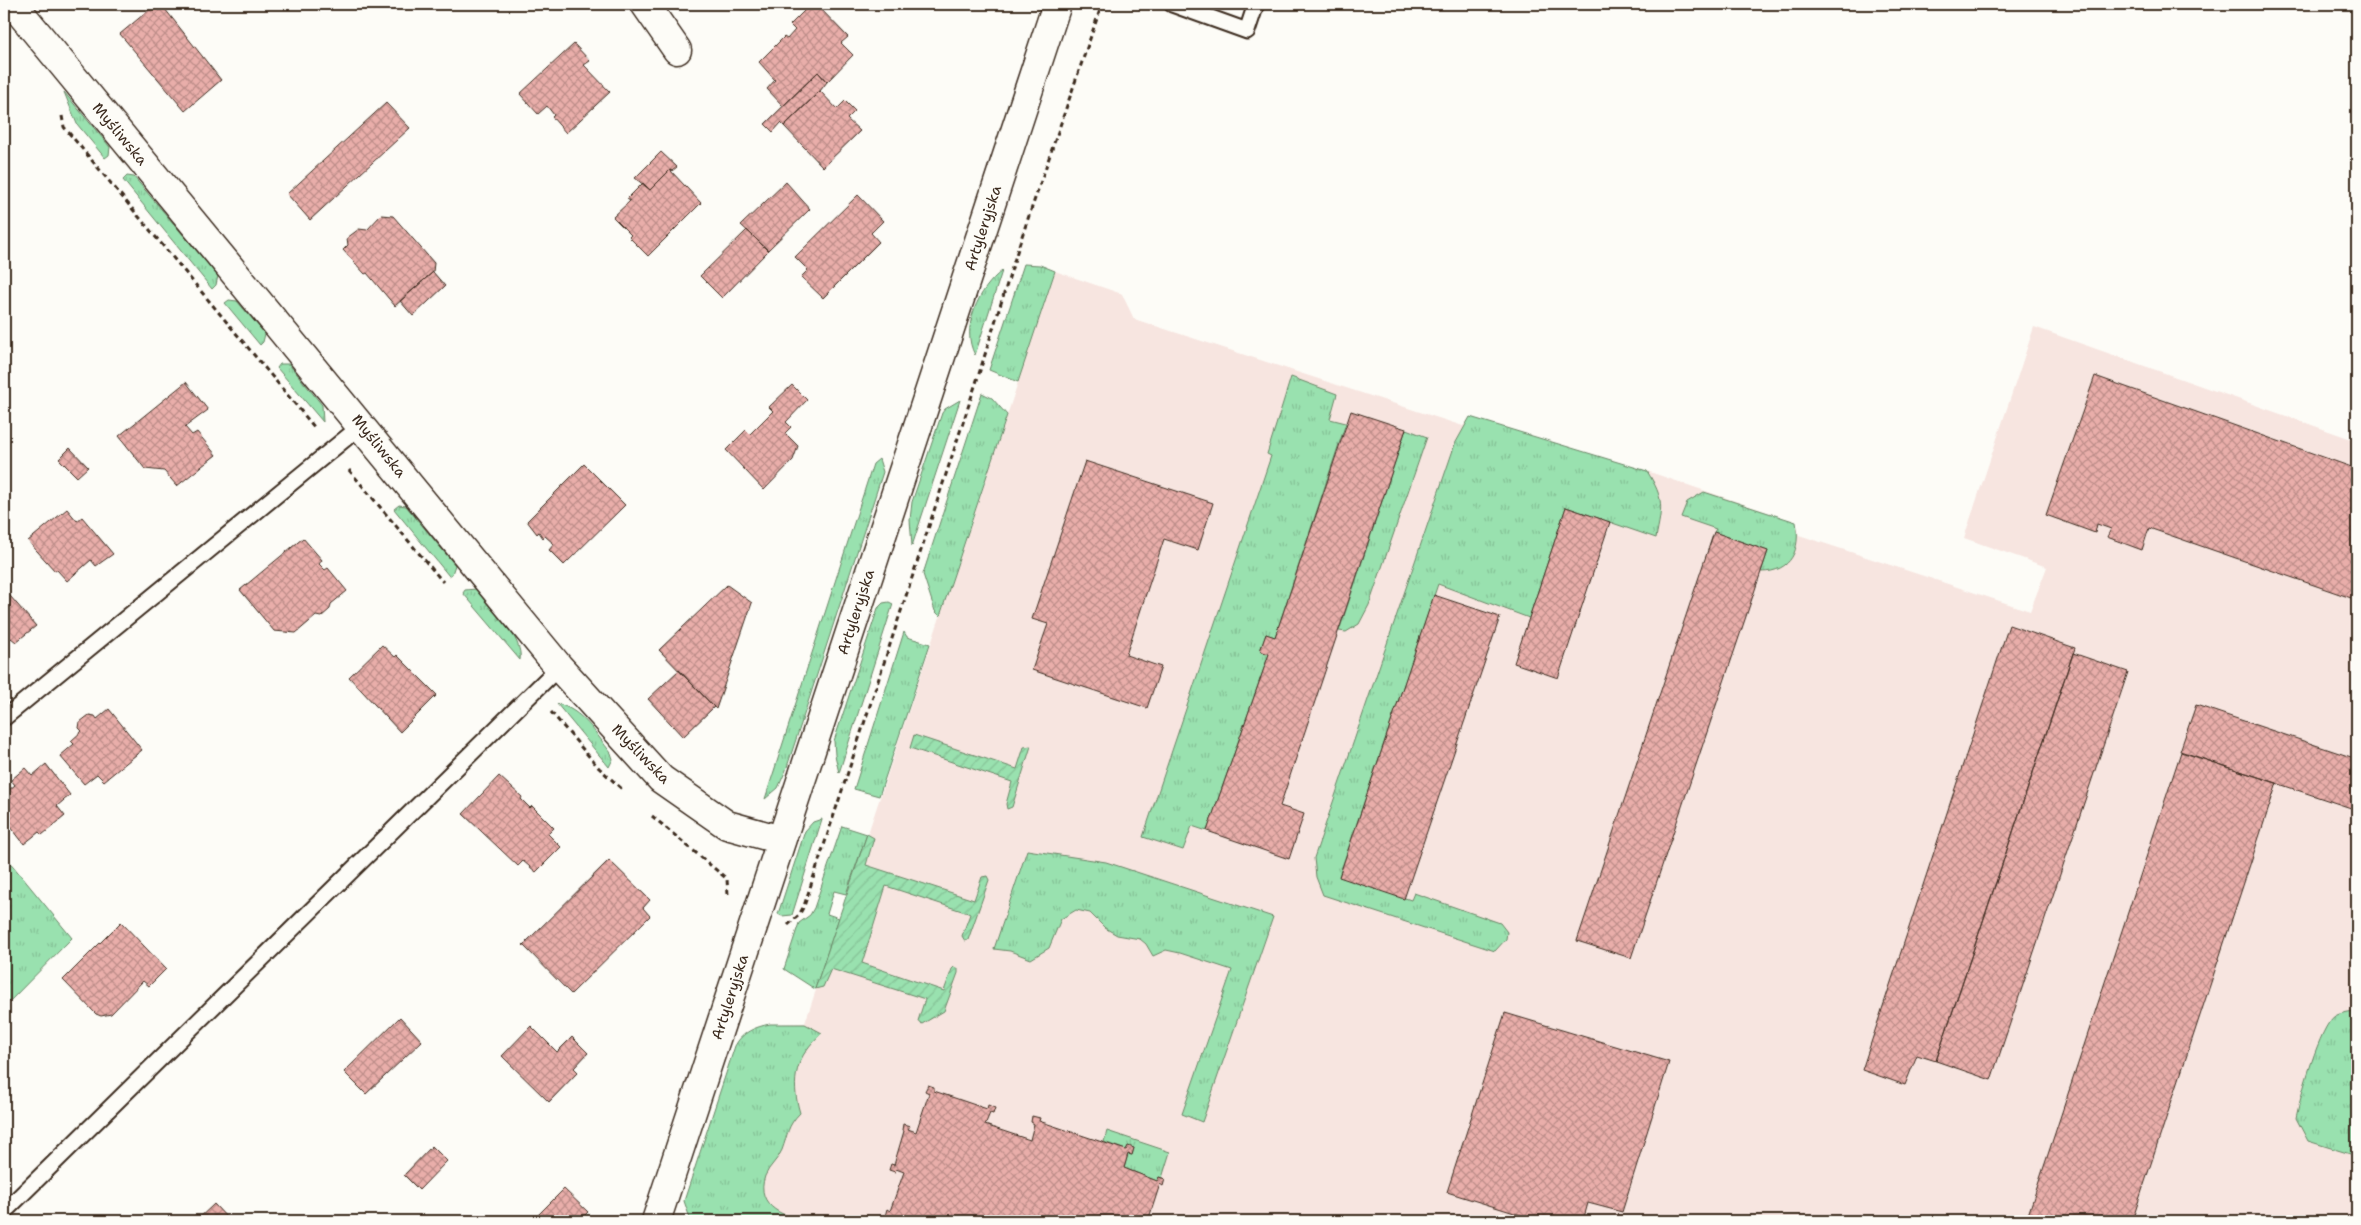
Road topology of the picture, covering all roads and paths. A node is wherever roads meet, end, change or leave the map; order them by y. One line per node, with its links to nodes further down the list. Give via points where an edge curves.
1 (13, 4): 8 (street, Myśliwska)
2 (645, 4): 7 (street)
3 (1057, 4): 11 (street, Artyleryjska)
4 (1102, 4): 12 (path, via 804,906 794,922)
5 (1172, 4): 6 (lane, via 1247,31)
6 (1256, 4)
7 (677, 50)
8 (362, 425): 9 (street, Myśliwska); 10 (lane)
9 (559, 667): 11 (street, Myśliwska, via 661,779 727,825); 13 (lane)
10 (4, 718)
11 (781, 840): 14 (street, Artyleryjska)
12 (781, 925)
13 (4, 1212)
14 (656, 1221)

